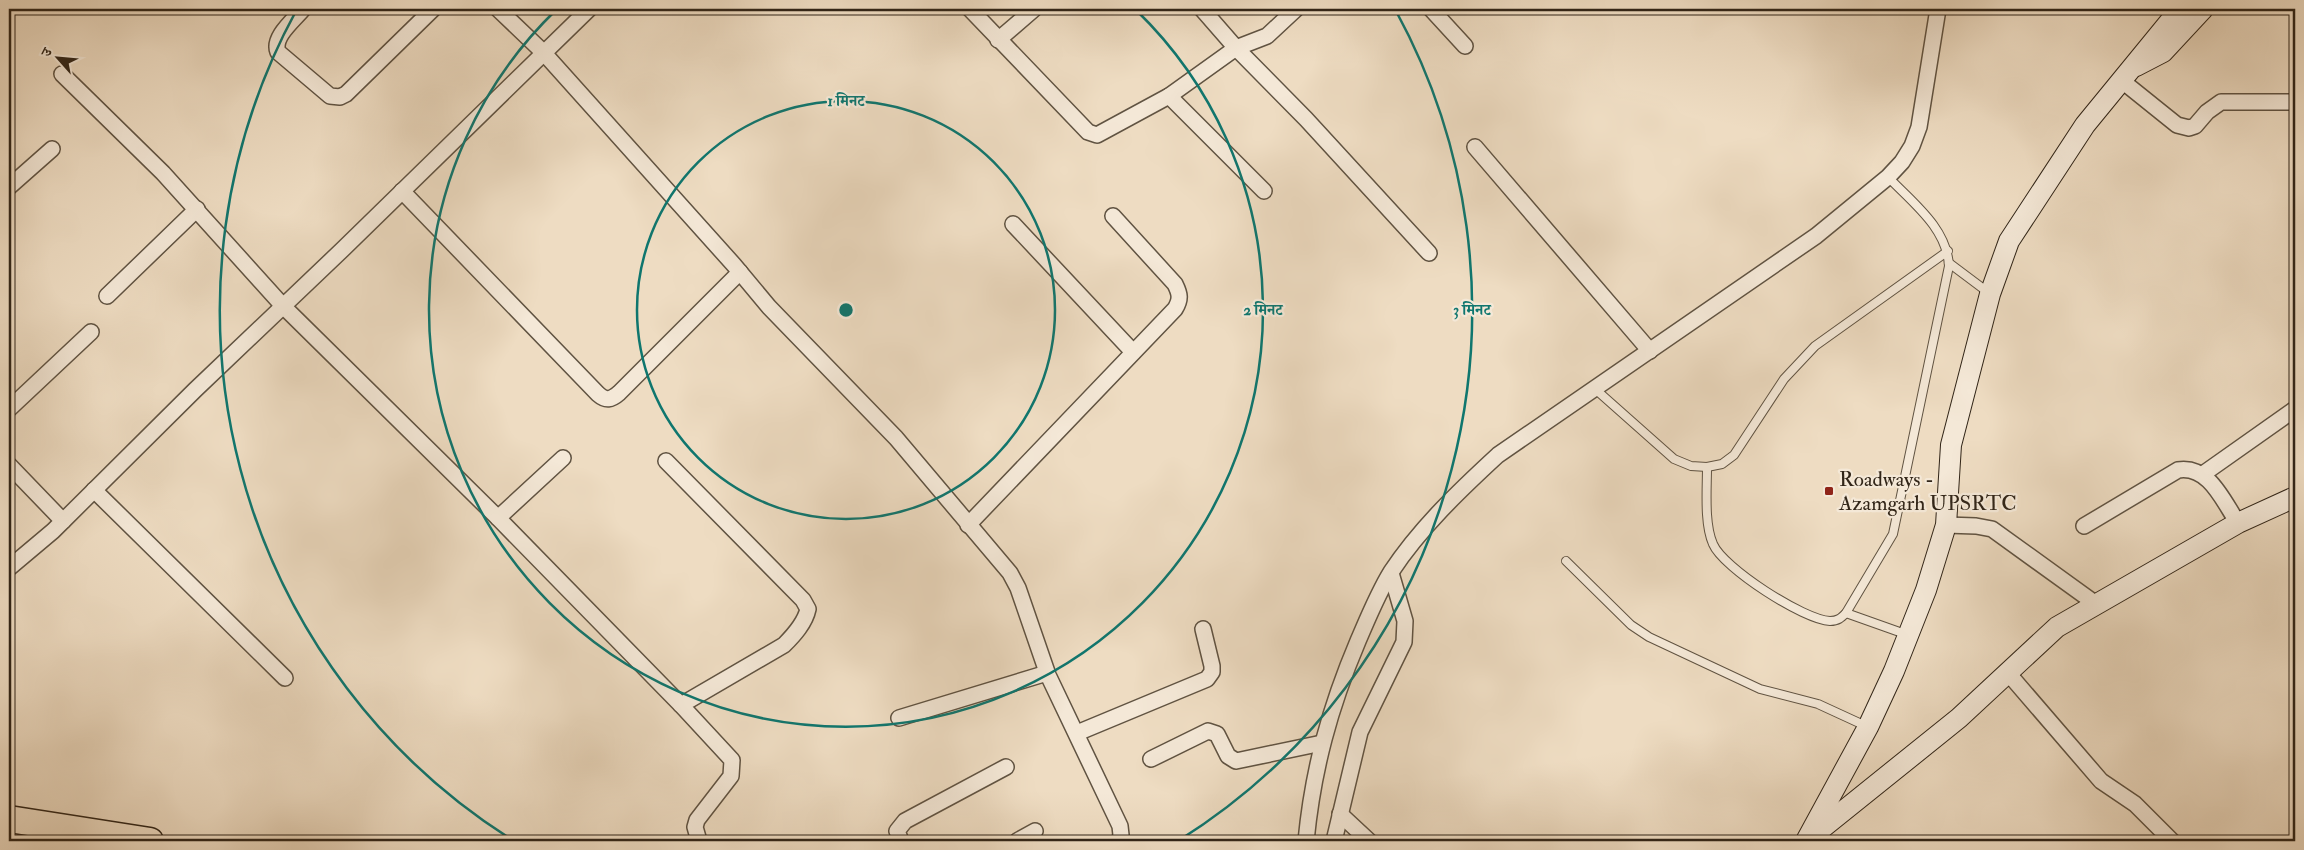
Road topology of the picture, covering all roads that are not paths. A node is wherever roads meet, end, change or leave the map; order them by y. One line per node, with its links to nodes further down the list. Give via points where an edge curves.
1 (304, 9): 2 (street, via 279,38 276,47 278,52 336,98 346,94)
2 (433, 9)
3 (498, 9): 16 (street)
4 (589, 9): 16 (street)
5 (970, 9): 13 (street)
6 (1034, 9): 13 (street)
7 (1202, 9): 15 (street)
8 (1296, 9): 15 (street, via 1267,36)
9 (1431, 9): 14 (street)
10 (1938, 9): 23 (street, via 1919,127 1912,146)
11 (2180, 9): 17 (street)
12 (2203, 9): 17 (street, via 2163,52)
13 (998, 40): 19 (street, via 1092,134 1108,130)
14 (1465, 46)
15 (1236, 48): 19 (street); 31 (street)
16 (543, 52): 25 (street); 33 (street)
17 (2128, 73): 20 (street, via 2177,125 2183,127 2195,126 2221,102); 34 (street, via 2085,125 2009,241)
18 (62, 74): 27 (street)
19 (1169, 96): 26 (street)
20 (2295, 102)
21 (1475, 147): 38 (street)
22 (52, 149): 24 (street)
23 (1888, 177): 30 (lane, via 1932,223); 38 (street, via 1816,236)
24 (9, 187)
25 (402, 191): 33 (street, via 598,394 608,399 619,393); 36 (street)
26 (1264, 191)
27 (197, 209): 35 (street); 36 (street)
28 (1113, 216): 39 (street, via 1175,284 1180,294 1175,309)
29 (1013, 224): 39 (street)
30 (1948, 251): 32 (lane); 46 (lane, via 1815,346 1784,379 1734,455 1722,464)
31 (1430, 252)
32 (1949, 263): 34 (lane); 60 (lane, via 1893,534)
33 (740, 272): 53 (street, via 769,307 896,438)
34 (1990, 294): 54 (street, via 1952,445)
35 (107, 296)
36 (283, 306): 48 (street); 50 (street)
37 (91, 332): 42 (street)
38 (1650, 351): 40 (street)
39 (1133, 352): 53 (street)
40 (1594, 388): 46 (lane, via 1674,459 1690,466); 58 (street, via 1498,455 1455,495)
41 (2295, 408): 47 (street)
42 (9, 409)
43 (563, 458): 50 (street)
44 (666, 461): 66 (street, via 803,600 808,609 800,626 784,645)
45 (9, 464): 51 (street)
46 (1707, 467): 60 (lane, via 1710,533 1713,544 1725,560 1762,590 1811,616 1828,621 1839,620)
47 (2202, 474): 52 (street); 55 (street, via 2195,470 2178,470)
48 (94, 490): 51 (street); 65 (street)
49 (2295, 497): 52 (street)
50 (498, 518): 66 (street)
51 (63, 521): 57 (street)
52 (2238, 523): 59 (street)
53 (968, 525): 63 (street, via 1001,561 1018,588)
54 (1946, 526): 59 (street, via 1992,529); 62 (street)
55 (2084, 526)
56 (1566, 561): 68 (lane, via 1631,626 1649,638 1760,689 1818,704)
57 (9, 568)
58 (1391, 573): 70 (street, via 1341,680); 73 (street, via 1405,621 1404,642 1360,732)
59 (2096, 604): 64 (street, via 2057,628)
60 (1846, 613): 62 (lane)
61 (1204, 629): 69 (street, via 1212,666 1207,678)
62 (1908, 635): 68 (street)
63 (1047, 673): 67 (street); 69 (street)
64 (2008, 673): 76 (street, via 1959,718); 85 (street, via 2101,781 2135,804)
65 (285, 678)
66 (681, 705): 78 (street, via 732,760 731,776 697,820 695,827)
67 (899, 718)
68 (1868, 727): 76 (street)
69 (1076, 733): 81 (street, via 1120,826)
70 (1322, 743): 71 (street, via 1236,761 1228,756 1217,734 1208,731); 82 (street, via 1310,794)
71 (1151, 759)
72 (1006, 767): 79 (street, via 905,821 897,831)
73 (1340, 814): 83 (street); 84 (street)
74 (9, 819): 77 (highway)
75 (1035, 830): 80 (street)
76 (1807, 840)
77 (150, 841)
78 (699, 841)
79 (901, 841)
80 (1017, 841)
81 (1120, 841)
82 (1306, 841)
83 (1334, 841)
84 (1368, 841)
85 (2172, 841)

